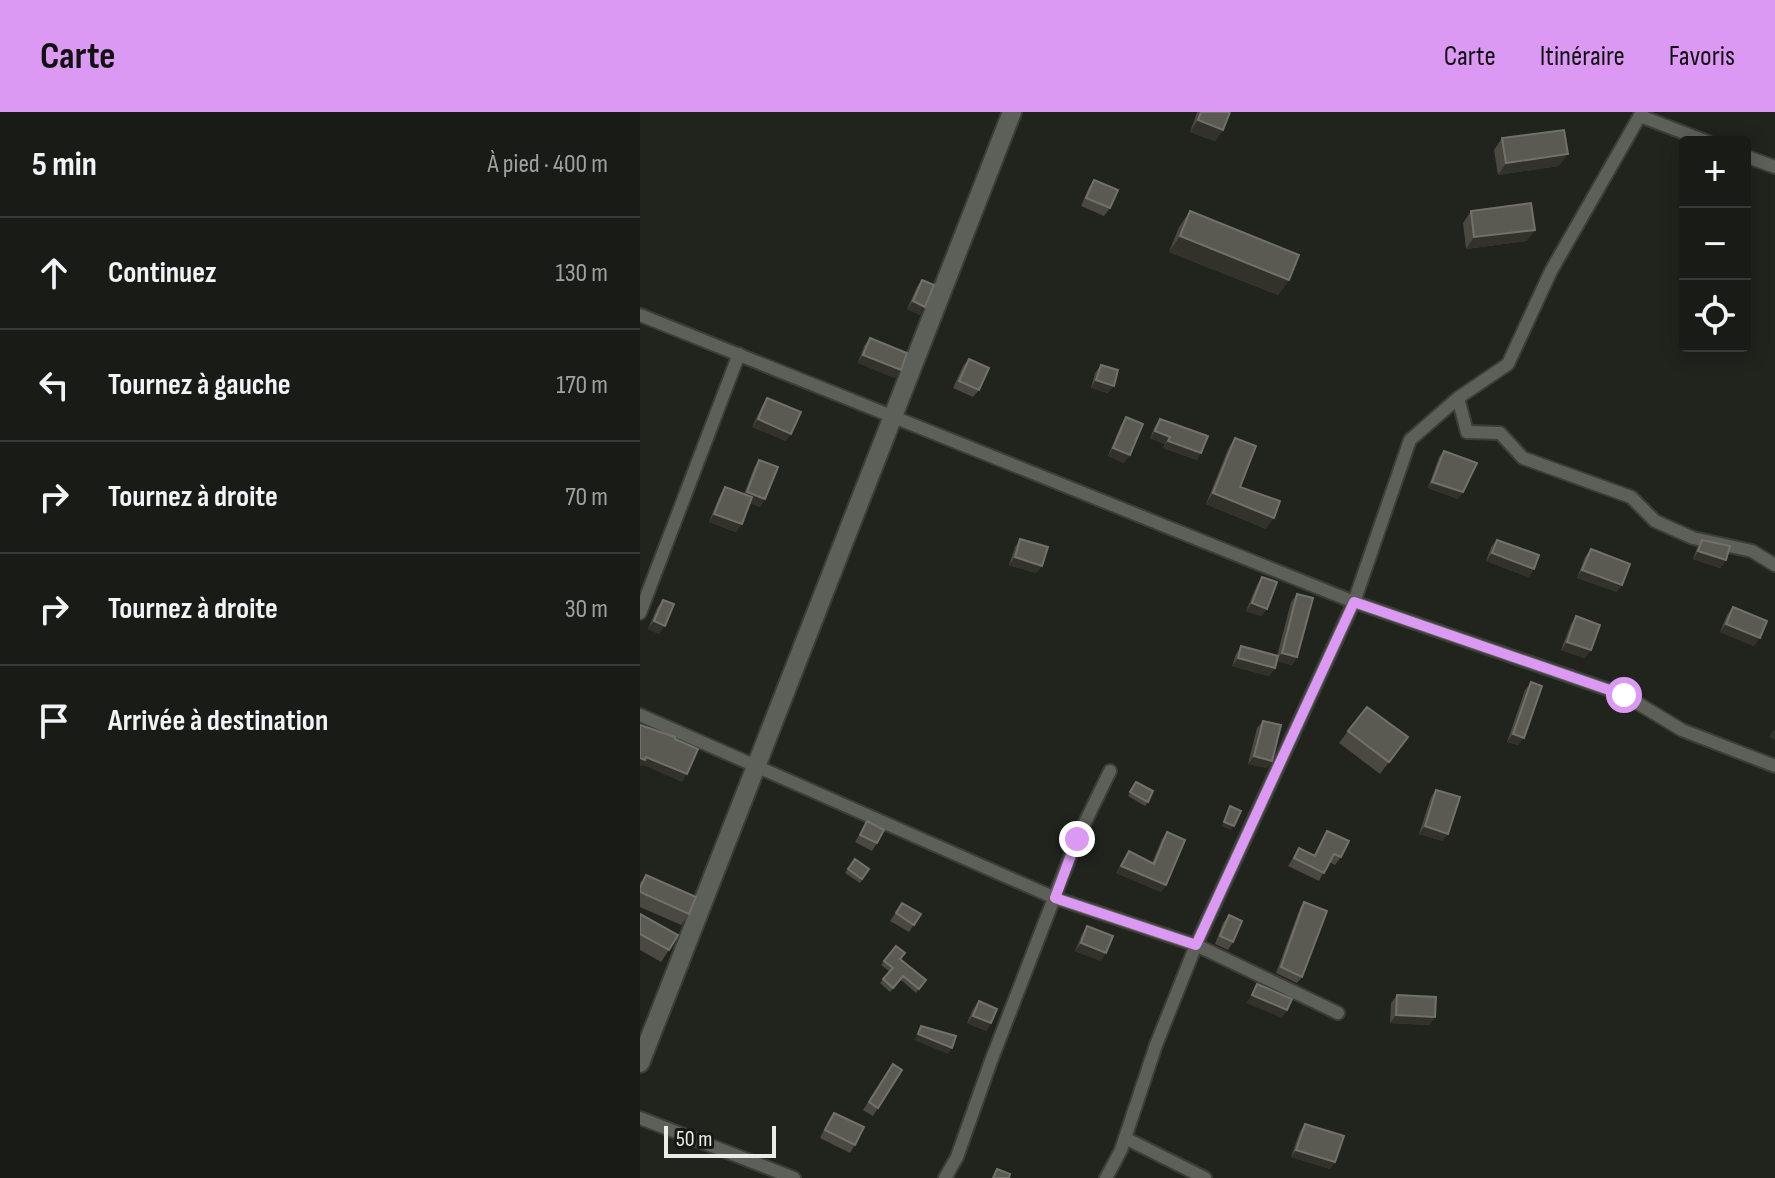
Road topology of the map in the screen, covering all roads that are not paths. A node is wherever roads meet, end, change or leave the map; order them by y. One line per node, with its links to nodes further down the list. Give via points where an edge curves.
1 (1012, 112): 9 (street)
2 (1641, 114): 3 (street); 8 (street, via 1551,271 1508,364)
3 (1694, 136)
4 (1751, 158): 5 (street)
5 (1775, 167)
6 (640, 315): 7 (street)
7 (739, 354): 9 (street); 12 (street)
8 (1458, 398): 10 (street, via 1467,432 1500,433 1523,458 1631,497 1655,521 1693,538 1752,551); 11 (street, via 1410,440)
9 (893, 416): 11 (street); 14 (street)
10 (1775, 565)
11 (1354, 602): 15 (street, via 1624,695 1682,730); 18 (street)
12 (640, 613)
13 (640, 715): 14 (street)
14 (757, 765): 17 (street); 20 (street)
15 (1775, 766)
16 (1110, 771): 17 (street)
17 (1055, 898): 18 (street); 24 (street)
18 (1196, 945): 19 (street); 22 (street)
19 (1338, 1013)
20 (640, 1063)
21 (640, 1118): 23 (street)
22 (1125, 1138): 25 (street); 26 (street)
23 (794, 1178)
24 (945, 1178)
25 (1106, 1178)
26 (1205, 1178)

